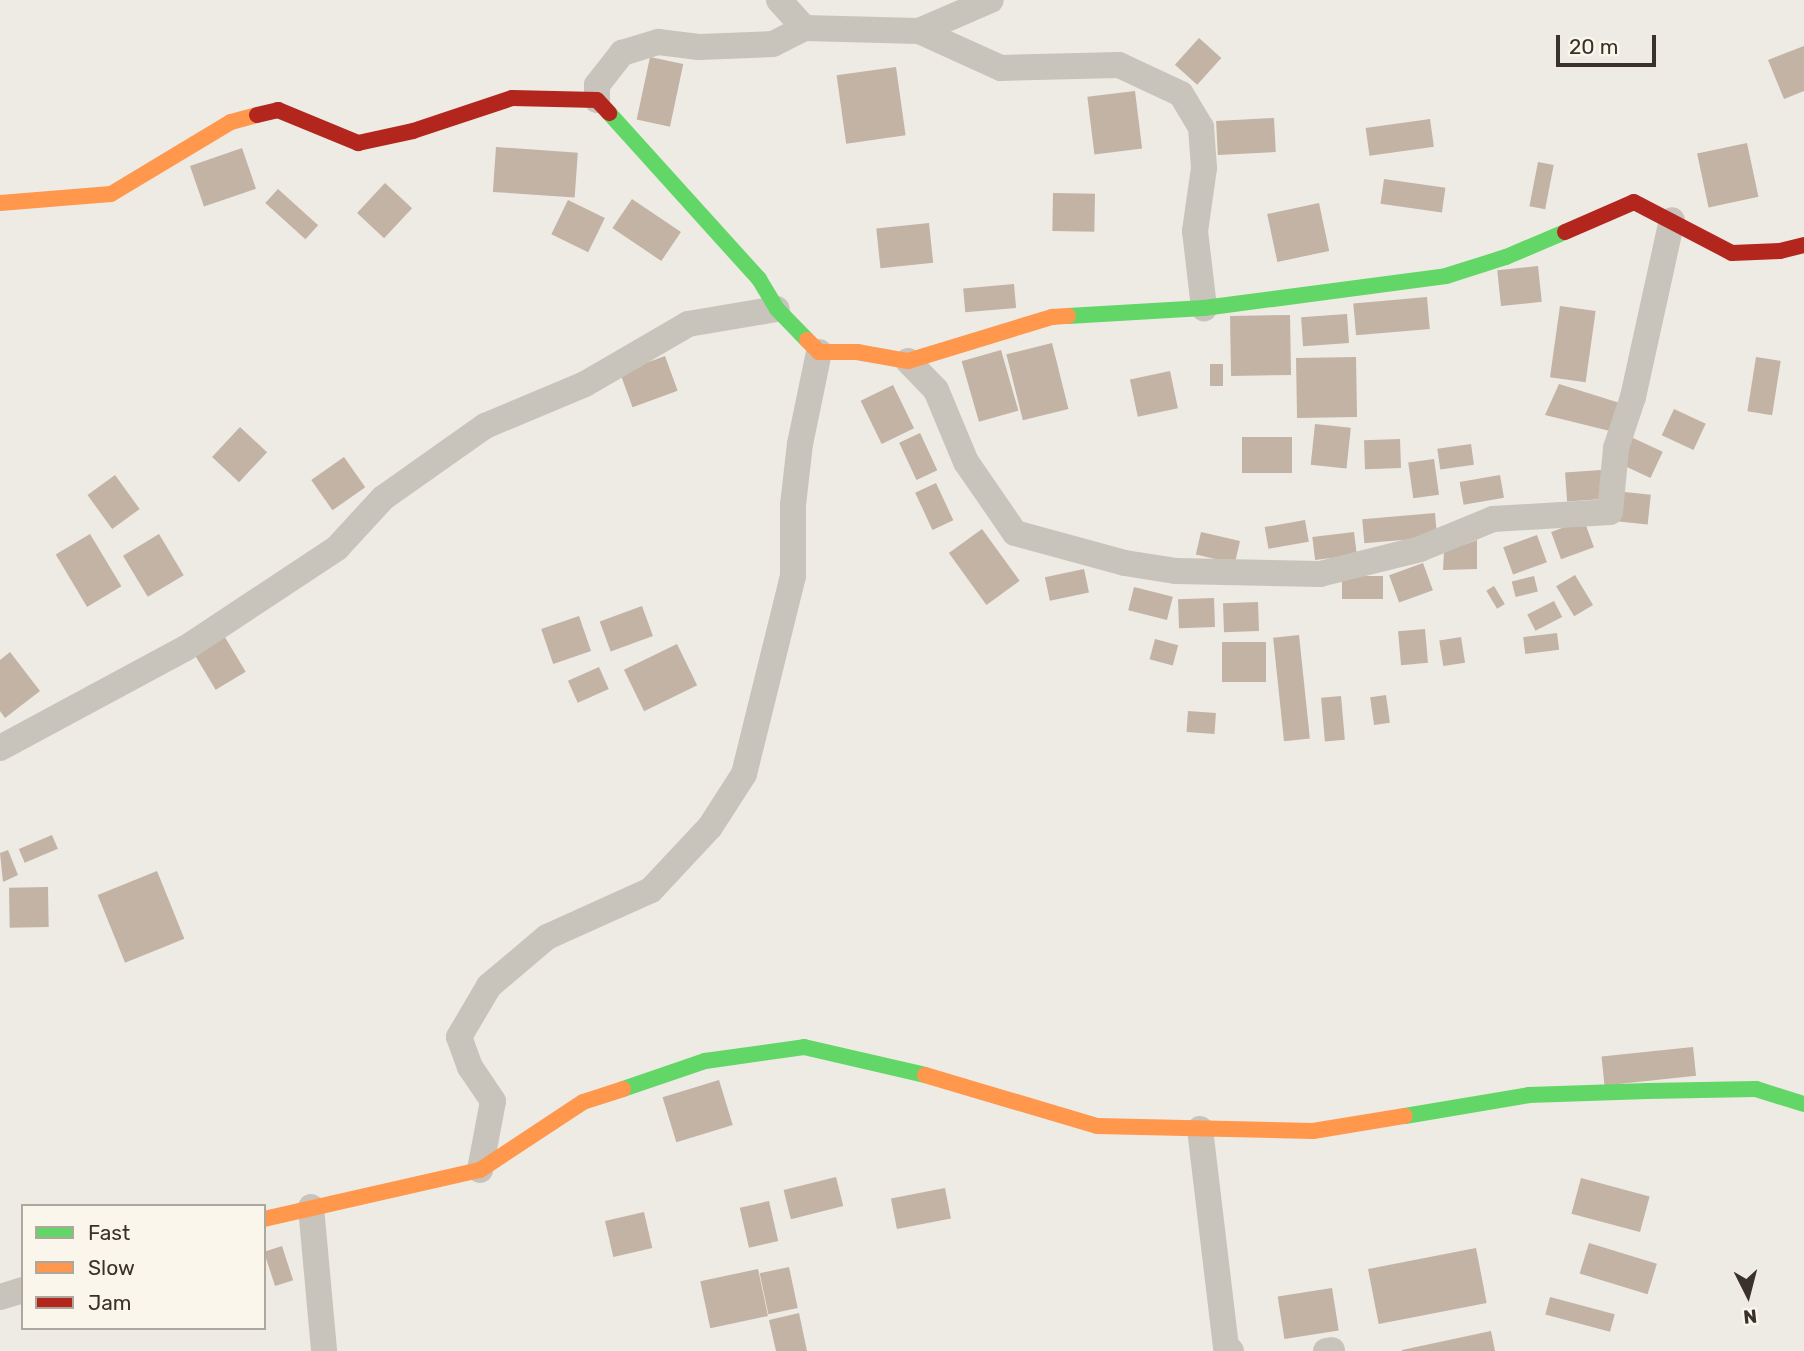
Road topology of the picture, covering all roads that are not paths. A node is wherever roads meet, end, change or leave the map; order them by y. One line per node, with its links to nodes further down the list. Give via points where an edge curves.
1 (779, 0): 3 (street)
2 (991, 0): 4 (street)
3 (804, 28): 4 (street); 5 (street, via 773,44 699,47 658,42 622,53 597,86)
4 (919, 31): 9 (street, via 1001,68 1119,65 1181,94 1201,127 1204,168 1195,231)
5 (597, 100): 6 (street, via 512,98 413,131 358,143 278,110 231,122 111,194); 10 (street, via 759,279)
6 (0, 204)
7 (1672, 220): 8 (street, via 1732,253); 9 (street, via 1634,202 1506,257 1446,276); 12 (street, via 1633,397 1616,448 1610,512 1493,519 1420,549 1320,574 1176,571 1125,564 1015,533 965,462 936,390)
8 (1804, 246)
9 (1204, 308): 12 (street, via 1052,317)
10 (777, 309): 11 (street); 13 (street, via 688,324 585,384 485,426 383,498 337,548 186,648)
11 (819, 352): 12 (street, via 857,352); 16 (street, via 800,444 793,505 793,576 744,775 710,827 651,891 547,937 489,986 459,1037 470,1067 493,1101)
12 (908, 361)
13 (0, 748)
14 (1804, 1104): 15 (street, via 1756,1089 1529,1095 1312,1131)
15 (1200, 1129): 16 (street, via 1097,1126 887,1064 804,1046 705,1061 583,1102); 22 (street, via 1226,1346)
16 (480, 1170): 17 (street)
17 (311, 1207): 18 (street); 21 (street)
18 (266, 1218)
19 (21, 1291): 20 (street)
20 (0, 1297)
21 (324, 1351)
22 (1231, 1351)

